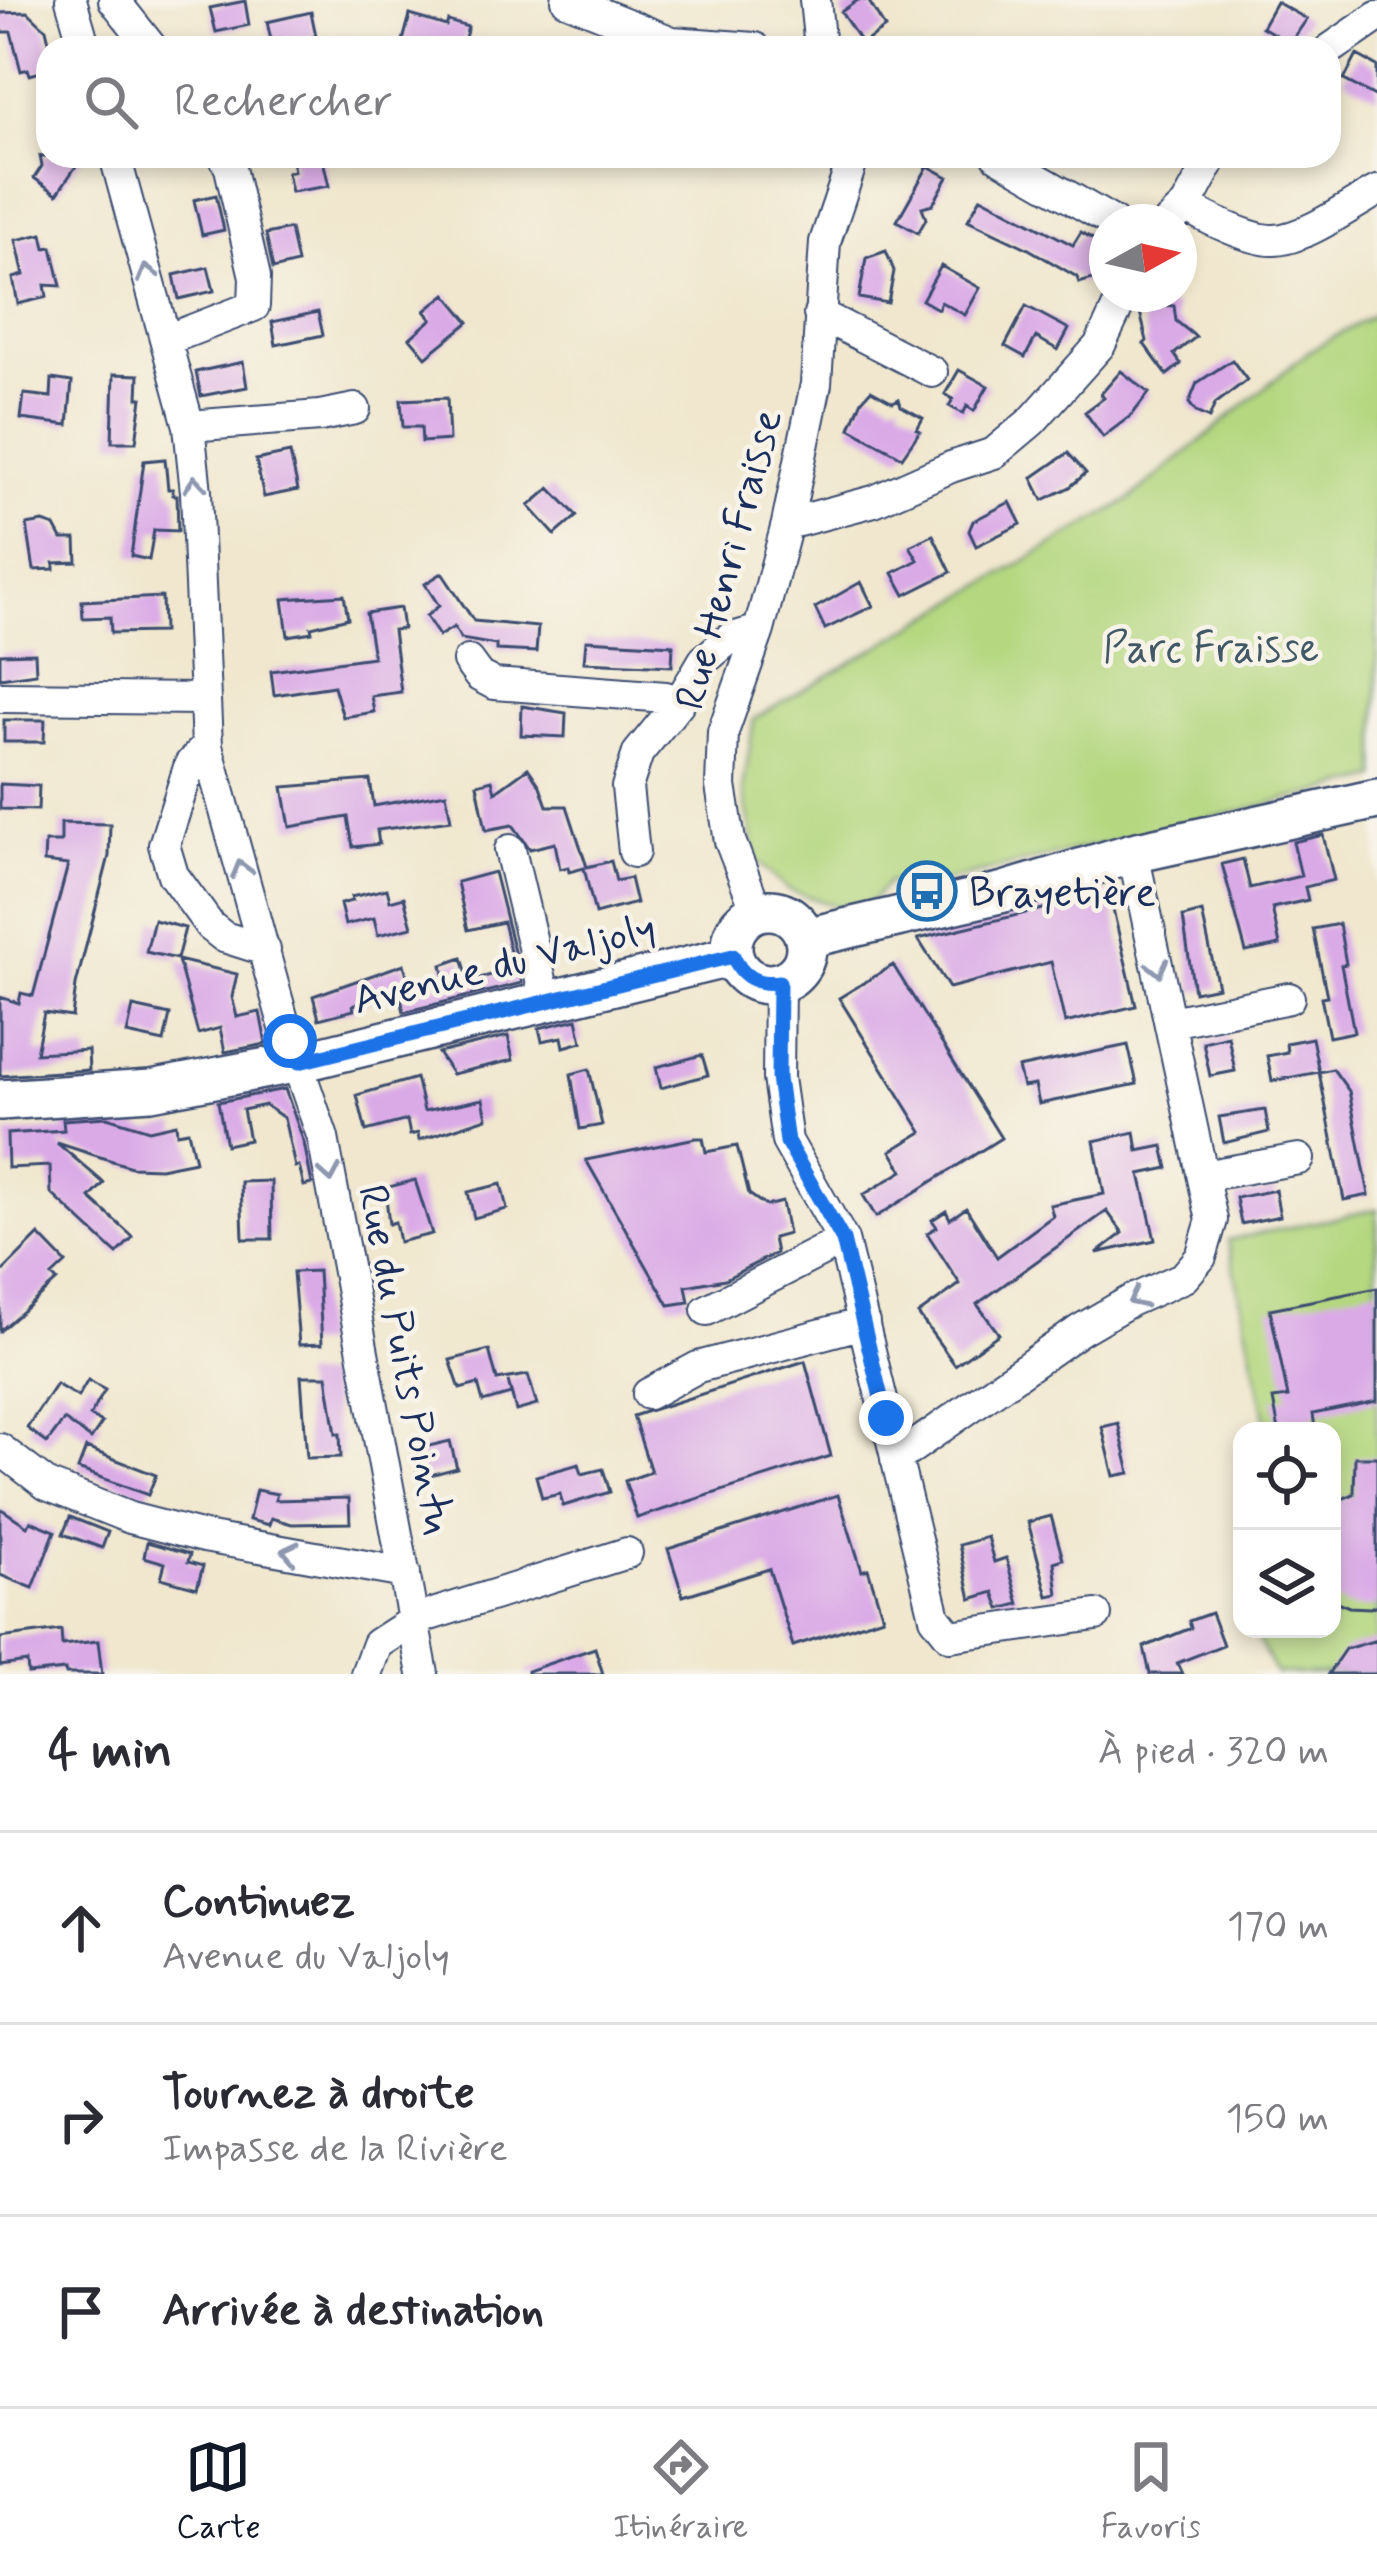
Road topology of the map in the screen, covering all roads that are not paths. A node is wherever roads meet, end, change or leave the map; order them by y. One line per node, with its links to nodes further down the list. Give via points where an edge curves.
1 (71, 0): 6 (street)
2 (115, 0): 7 (street)
3 (567, 0): 8 (street)
4 (815, 0): 9 (street)
5 (1377, 16): 10 (street)
6 (82, 36)
7 (143, 36)
8 (657, 36)
9 (819, 36)
10 (1341, 42)
11 (118, 168): 22 (street, Rue du Puits Pointu, one-way to 11)
12 (230, 168): 22 (street, via 254,305)
13 (850, 168): 21 (street, Rue Henri Fraisse, via 825,242)
14 (1019, 168): 18 (street)
15 (1206, 168): 17 (street)
16 (1377, 191): 19 (street, via 1270,241)
17 (1183, 204)
18 (1089, 209)
19 (1197, 216)
20 (1116, 312): 26 (street, via 1100,346 994,453 874,501)
21 (819, 314): 23 (street); 26 (street, Rue Henri Fraisse, via 816,384)
22 (166, 340): 25 (street, Rue du Puits Pointu)
23 (932, 372)
24 (355, 410): 25 (street)
25 (189, 426): 30 (street, Rue du Puits Pointu, one-way to 25)
26 (787, 524): 27 (street, Rue Henri Fraisse)
27 (759, 631): 31 (street, via 729,639 704,660); 37 (street, Rue Henri Fraisse, via 723,732 721,786 730,841)
28 (468, 661): 31 (street, via 494,684)
29 (0, 697): 30 (street)
30 (203, 699): 32 (street, Rue du Puits Pointu)
31 (678, 704): 35 (street, via 638,753 627,787)
32 (207, 746): 39 (street, Rue du Puits Pointu, one-way to 32); 39 (street, via 190,764 164,845 173,874 210,926)
33 (1377, 799): 36 (main road)
34 (510, 850): 43 (street)
35 (634, 852)
36 (1133, 853): 38 (main road); 44 (street, one-way to 44)
37 (757, 911): 38 (main road, via 782,912); 40 (main road, via 734,934)
38 (806, 938): 41 (main road, via 803,962)
39 (265, 950): 45 (street, Rue du Puits Pointu)
40 (733, 956): 41 (main road, via 745,976); 43 (main road, Avenue du Valjoly)
41 (779, 982): 49 (street, via 787,1142)
42 (1288, 998): 44 (street)
43 (546, 1000): 45 (main road, Avenue du Valjoly)
44 (1171, 1022): 48 (street)
45 (299, 1062): 46 (main road, Avenue du Valjoly, via 152,1090); 56 (street, Rue du Puits Pointu, one-way to 56, via 323,1138)
46 (0, 1100)
47 (1299, 1159): 48 (street)
48 (1203, 1176): 54 (street, one-way to 54, via 1212,1220 1201,1257 1184,1277 1080,1330)
49 (843, 1240): 50 (street); 51 (street)
50 (707, 1310)
51 (864, 1323): 52 (street, via 698,1367); 54 (street)
52 (648, 1394)
53 (0, 1449): 56 (street, one-way to 53, via 130,1518 47,1485)
54 (896, 1459): 57 (street, via 935,1617 950,1636)
55 (626, 1553): 58 (street)
56 (405, 1573): 58 (street, Rue du Puits Pointu)
57 (1096, 1616)
58 (414, 1620): 59 (street, via 377,1644); 60 (street, Rue du Puits Pointu)
59 (366, 1674)
60 (423, 1674)

